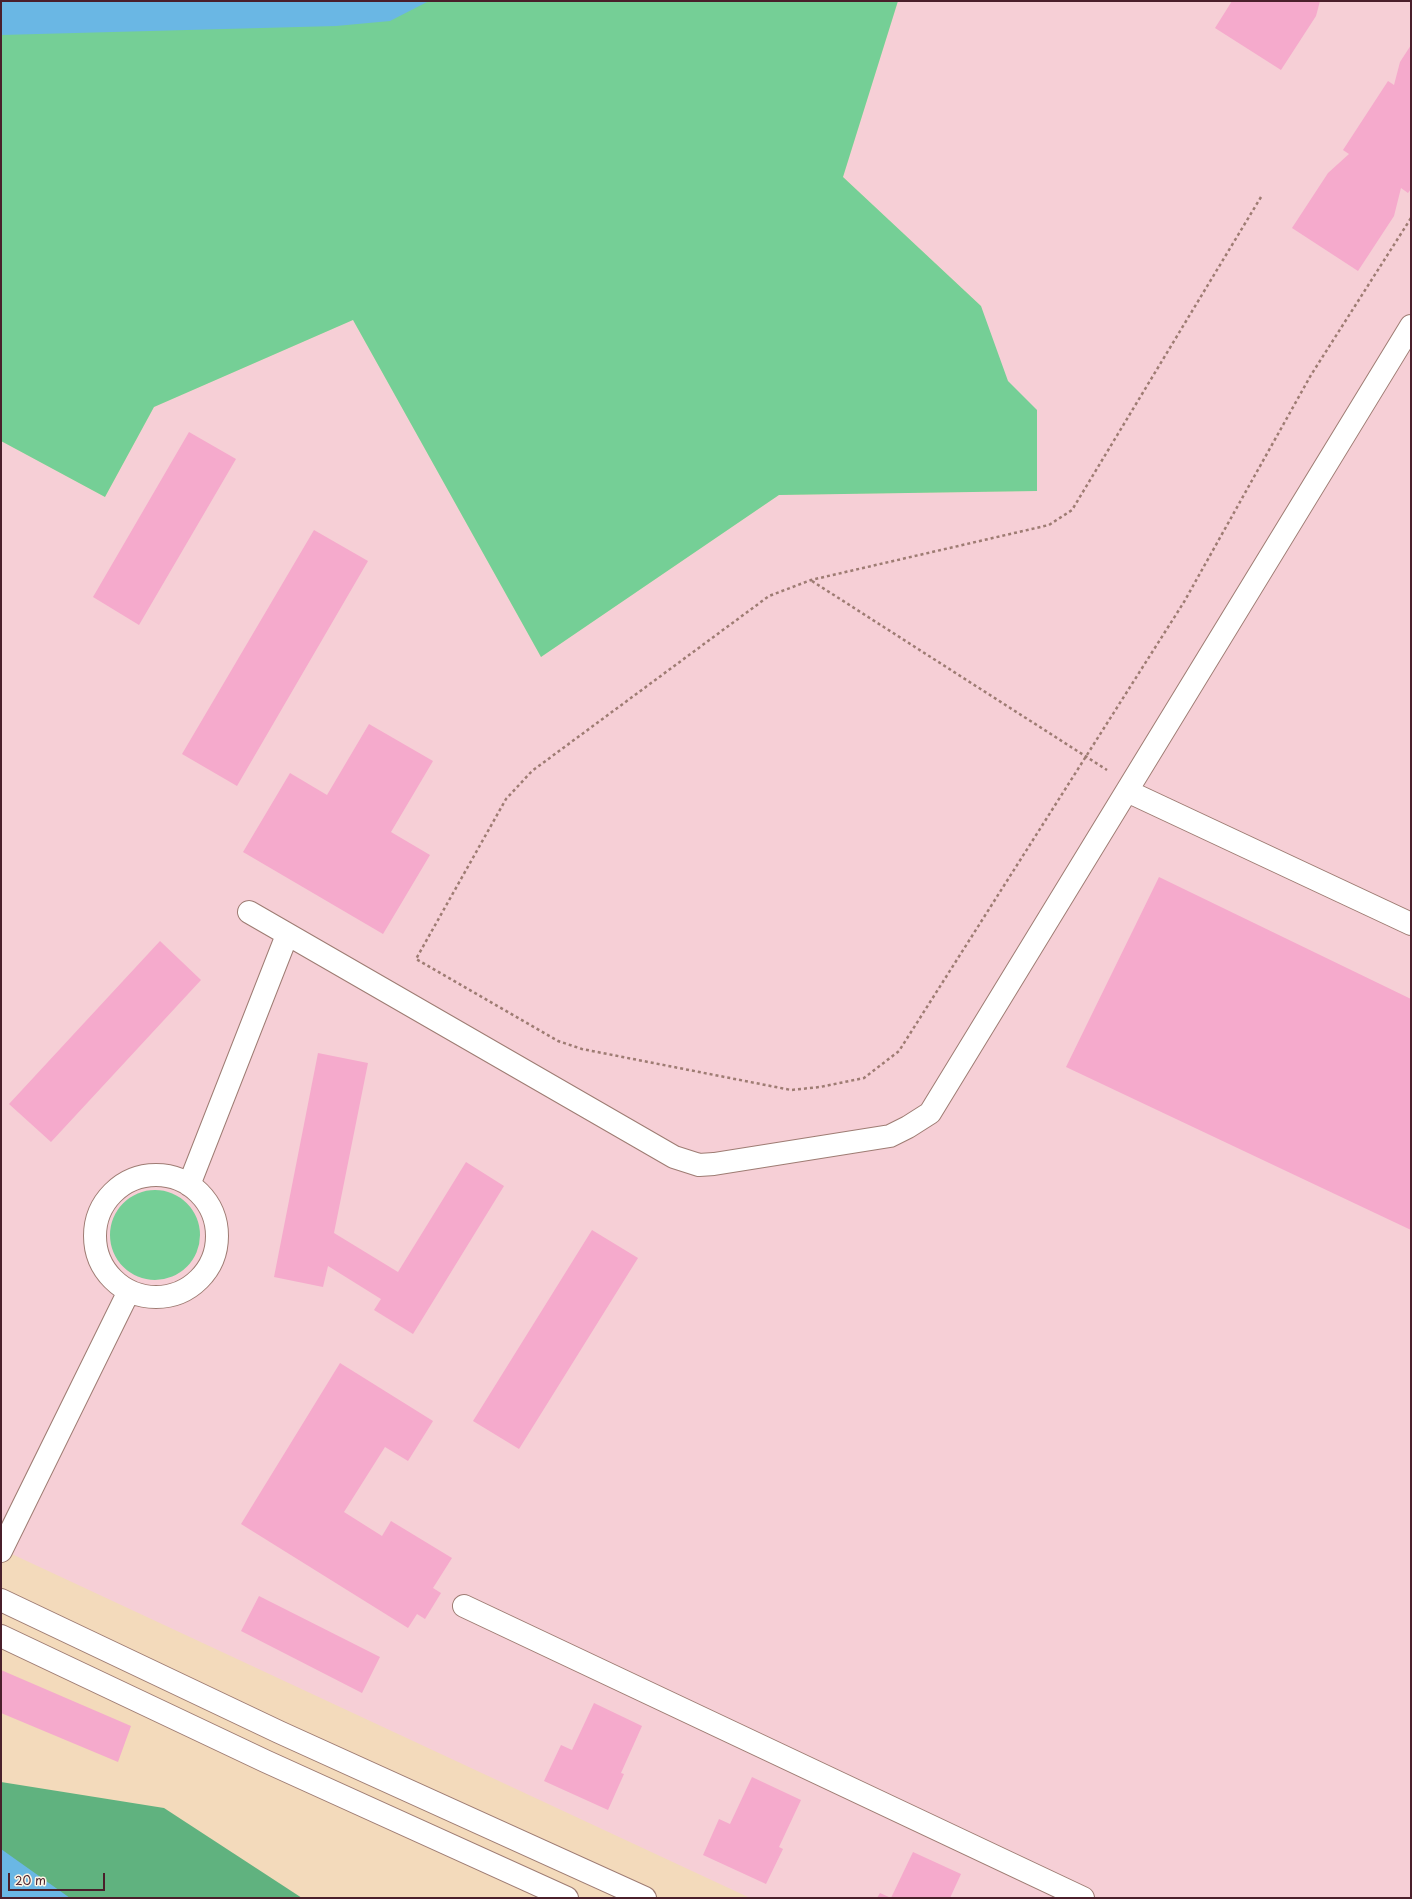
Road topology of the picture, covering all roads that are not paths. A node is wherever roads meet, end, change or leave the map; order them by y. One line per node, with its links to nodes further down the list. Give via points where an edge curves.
1 (1411, 326): 2 (street)
2 (1129, 788): 4 (street); 5 (street, via 930,1113 890,1136 714,1164 699,1165 674,1157)
3 (249, 912): 5 (street)
4 (1411, 924)
5 (287, 935): 6 (street)
6 (189, 1185): 7 (street, via 207,1202 214,1219 217,1236 214,1254 206,1270 195,1283 180,1292 163,1297 145,1297); 7 (street, via 165,1175 148,1175 117,1188 105,1201 94,1234 96,1252 103,1268 114,1281)
7 (129, 1291): 8 (street)
8 (1, 1551)
9 (1, 1600): 13 (street, via 279,1732)
10 (464, 1606): 14 (street)
11 (1, 1636): 12 (street, via 265,1761)
12 (567, 1898)
13 (645, 1898)
14 (1083, 1898)

